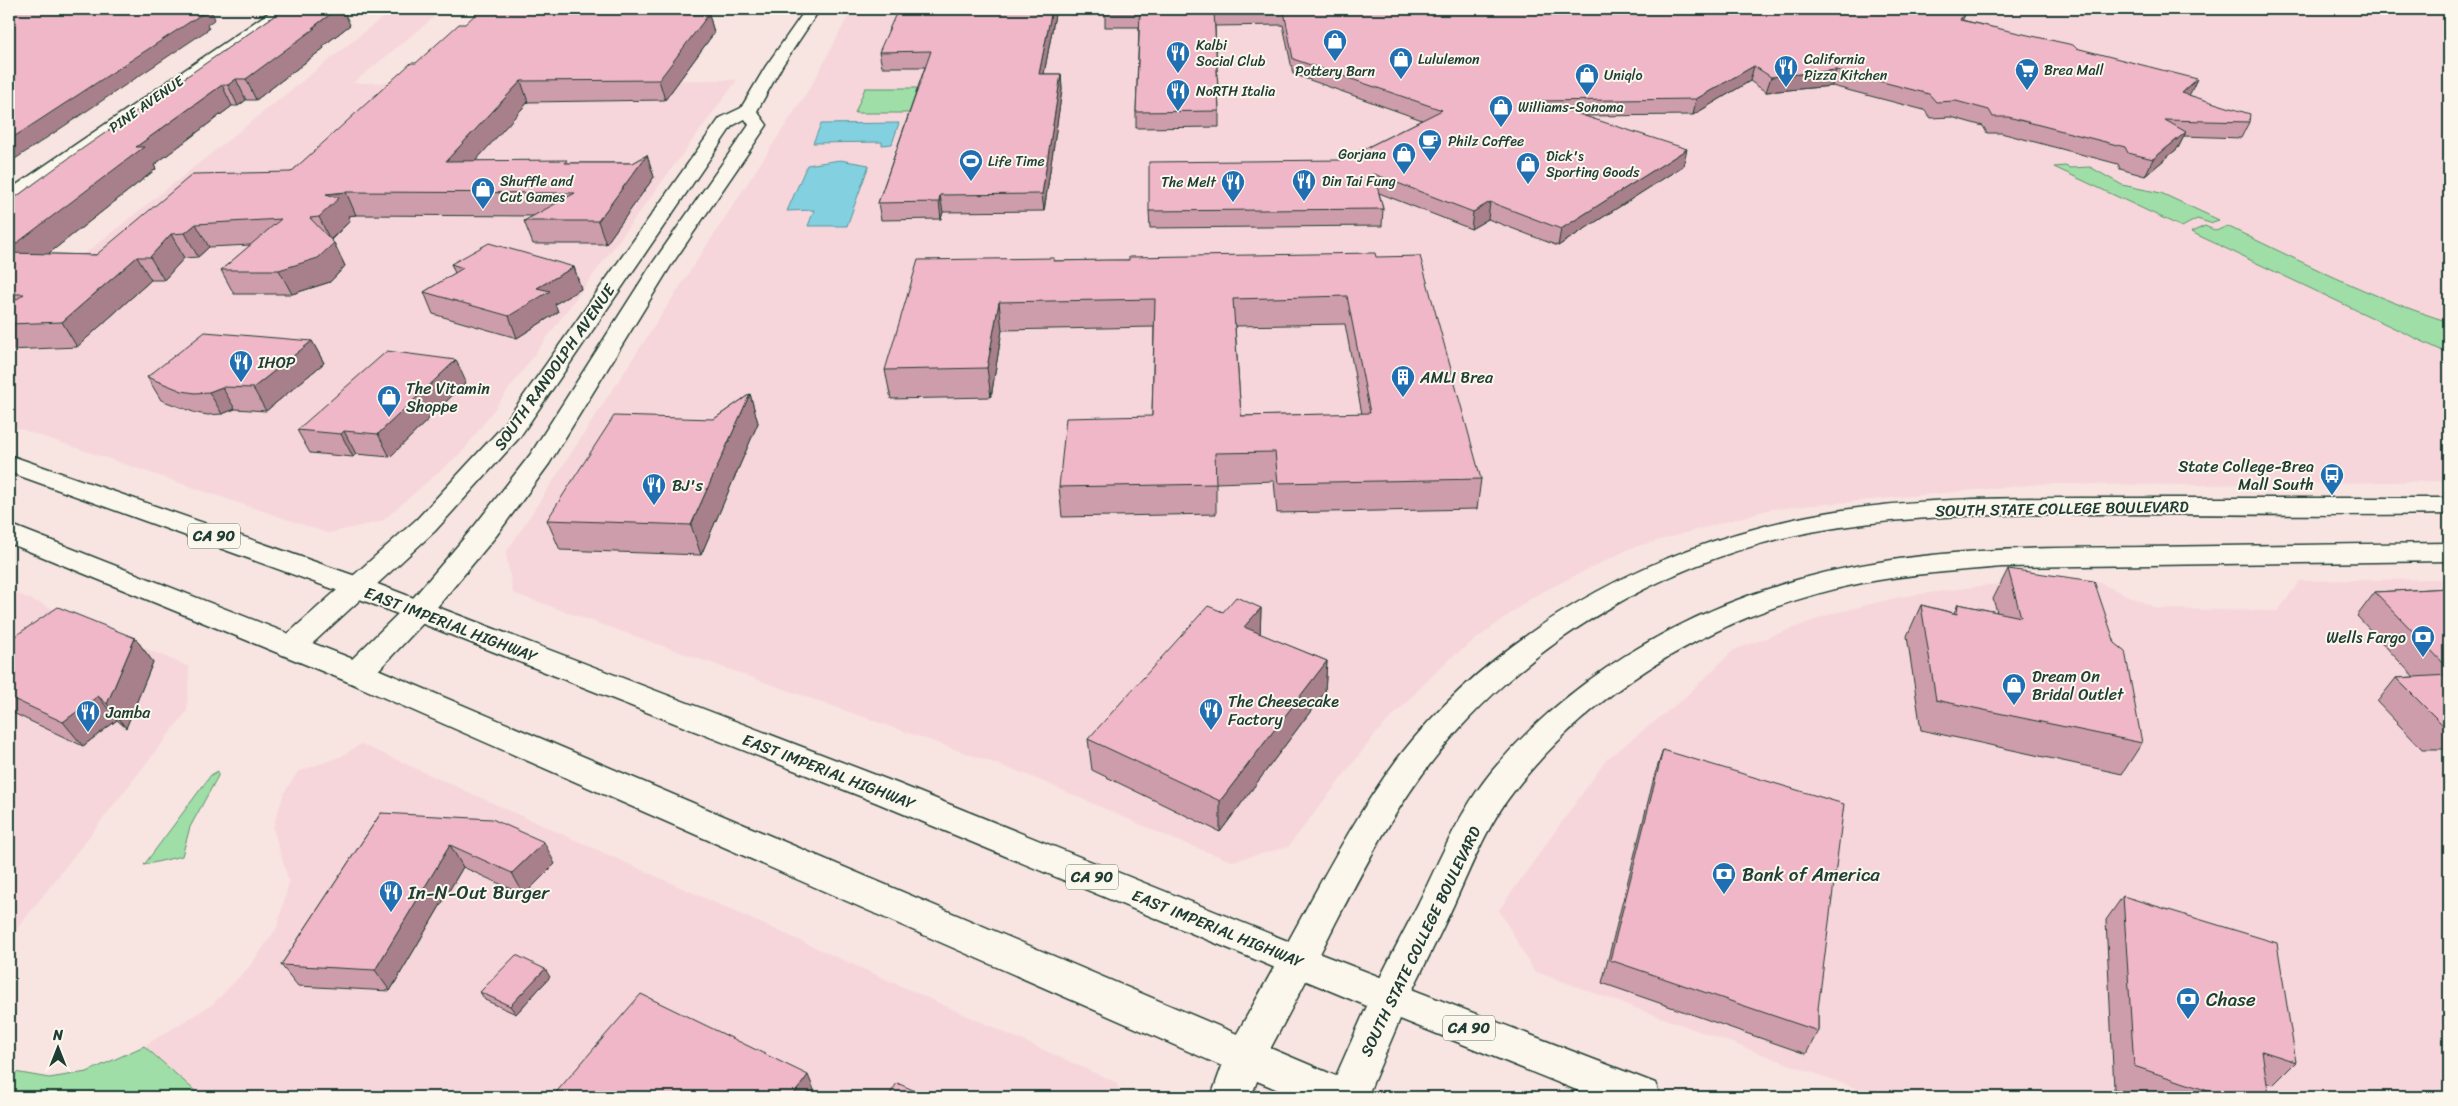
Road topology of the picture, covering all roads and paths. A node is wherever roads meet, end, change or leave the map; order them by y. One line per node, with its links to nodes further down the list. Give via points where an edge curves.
1 (284, 9): 4 (main road, PINE AVENUE)
2 (813, 9): 3 (main road)
3 (748, 111): 9 (main road, SOUTH RANDOLPH AVENUE, via 726,122 510,434 426,525); 10 (main road, SOUTH RANDOLPH AVENUE, via 758,125 660,267 540,459)
4 (9, 199)
5 (9, 462): 9 (main road, EAST IMPERIAL HIGHWAY / CA 90)
6 (2449, 506): 13 (main road, SOUTH STATE COLLEGE BOULEVARD, via 1975,506 1886,513 1807,524 1724,546 1688,560 1595,605 1546,635 1498,672 1444,725 1391,792)
7 (9, 533): 11 (main road)
8 (2449, 552): 14 (main road, SOUTH STATE COLLEGE BOULEVARD, via 2011,558 1930,563 1851,576 1796,590 1734,612 1675,639 1620,673 1577,704 1541,739 1503,784 1470,832)
9 (357, 587): 10 (main road, EAST IMPERIAL HIGHWAY / CA 90); 11 (main road, SOUTH RANDOLPH AVENUE)
10 (418, 611): 12 (main road, SOUTH RANDOLPH AVENUE); 13 (main road, EAST IMPERIAL HIGHWAY / CA 90, via 887,793)
11 (292, 646): 12 (main road)
12 (358, 673): 15 (main road)
13 (1297, 961): 14 (main road, EAST IMPERIAL HIGHWAY / CA 90); 15 (main road, SOUTH STATE COLLEGE BOULEVARD)
14 (1390, 997): 18 (main road, SOUTH STATE COLLEGE BOULEVARD); 19 (main road, EAST IMPERIAL HIGHWAY / CA 90)
15 (1246, 1057): 16 (main road, SOUTH STATE COLLEGE BOULEVARD); 17 (main road)
16 (1231, 1097)
17 (1339, 1097)
18 (1347, 1097)
19 (1642, 1097)

